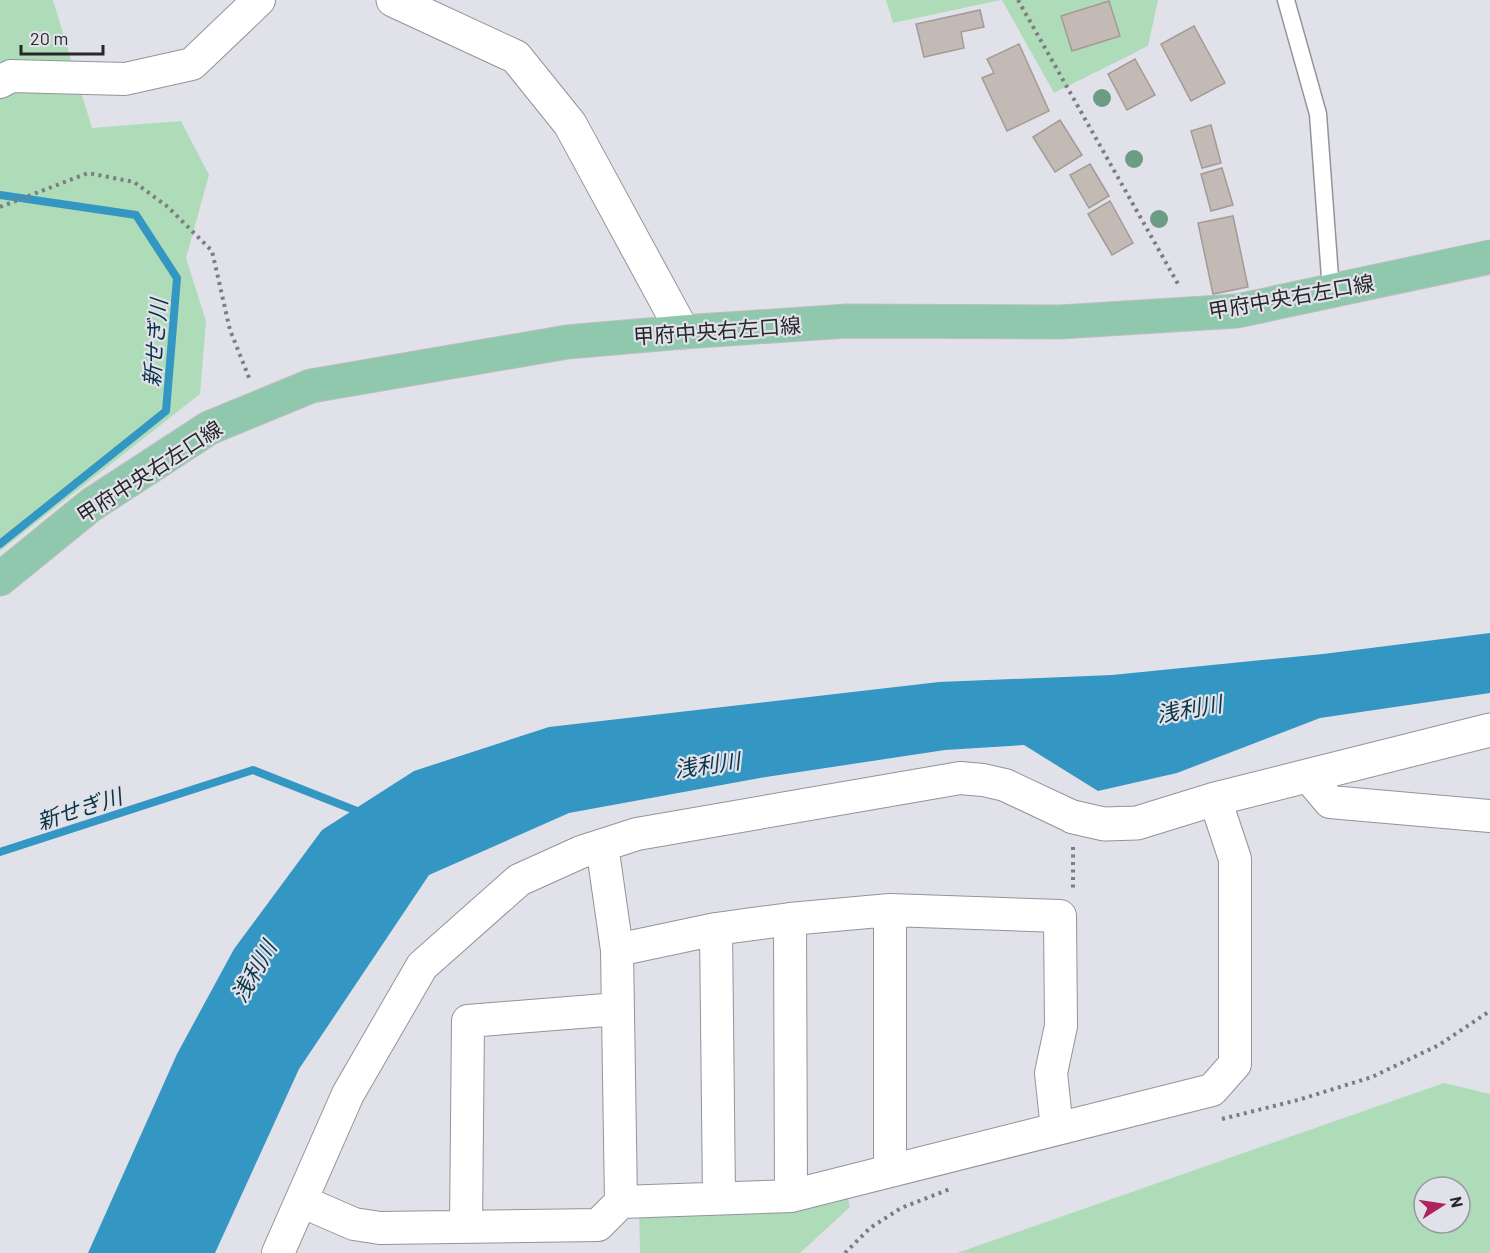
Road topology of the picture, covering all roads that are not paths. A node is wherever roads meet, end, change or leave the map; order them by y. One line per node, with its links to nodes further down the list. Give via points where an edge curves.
1 (259, 0): 4 (street, via 192,64 125,79 11,76)
2 (393, 0): 7 (street, via 516,57 570,124)
3 (1286, 0): 6 (lane, via 1318,114)
4 (0, 82)
5 (1490, 257): 6 (main road, 甲府中央右左口線)
6 (1331, 291): 7 (main road, 甲府中央右左口線, via 1237,311 1060,322 847,321)
7 (683, 332): 8 (main road, 甲府中央右左口線, via 567,342 311,386 209,428 91,505)
8 (0, 579)
9 (1490, 730): 10 (street)
10 (1308, 776): 11 (street); 12 (street, via 1330,801)
11 (1215, 799): 13 (street, via 1137,823 1104,824); 20 (street, via 1235,859 1235,1064 1212,1090)
12 (1490, 816)
13 (1073, 817): 14 (street, via 1005,785 960,778 637,834)
14 (602, 845): 18 (street); 24 (street, via 519,880 422,966 348,1094)
15 (890, 910): 16 (street); 20 (street, via 1060,916 1061,1026 1051,1073); 21 (street)
16 (790, 919): 17 (street); 22 (street)
17 (716, 929): 18 (street); 23 (street)
18 (617, 950): 19 (street)
19 (618, 1009): 25 (street); 26 (street, via 468,1021)
20 (1057, 1129): 21 (street)
21 (890, 1171): 22 (street)
22 (791, 1196): 23 (street)
23 (719, 1198): 25 (street)
24 (301, 1201): 26 (street, via 354,1224 380,1228); 27 (street)
25 (621, 1202): 26 (street, via 598,1225)
26 (466, 1227)
27 (278, 1253)

